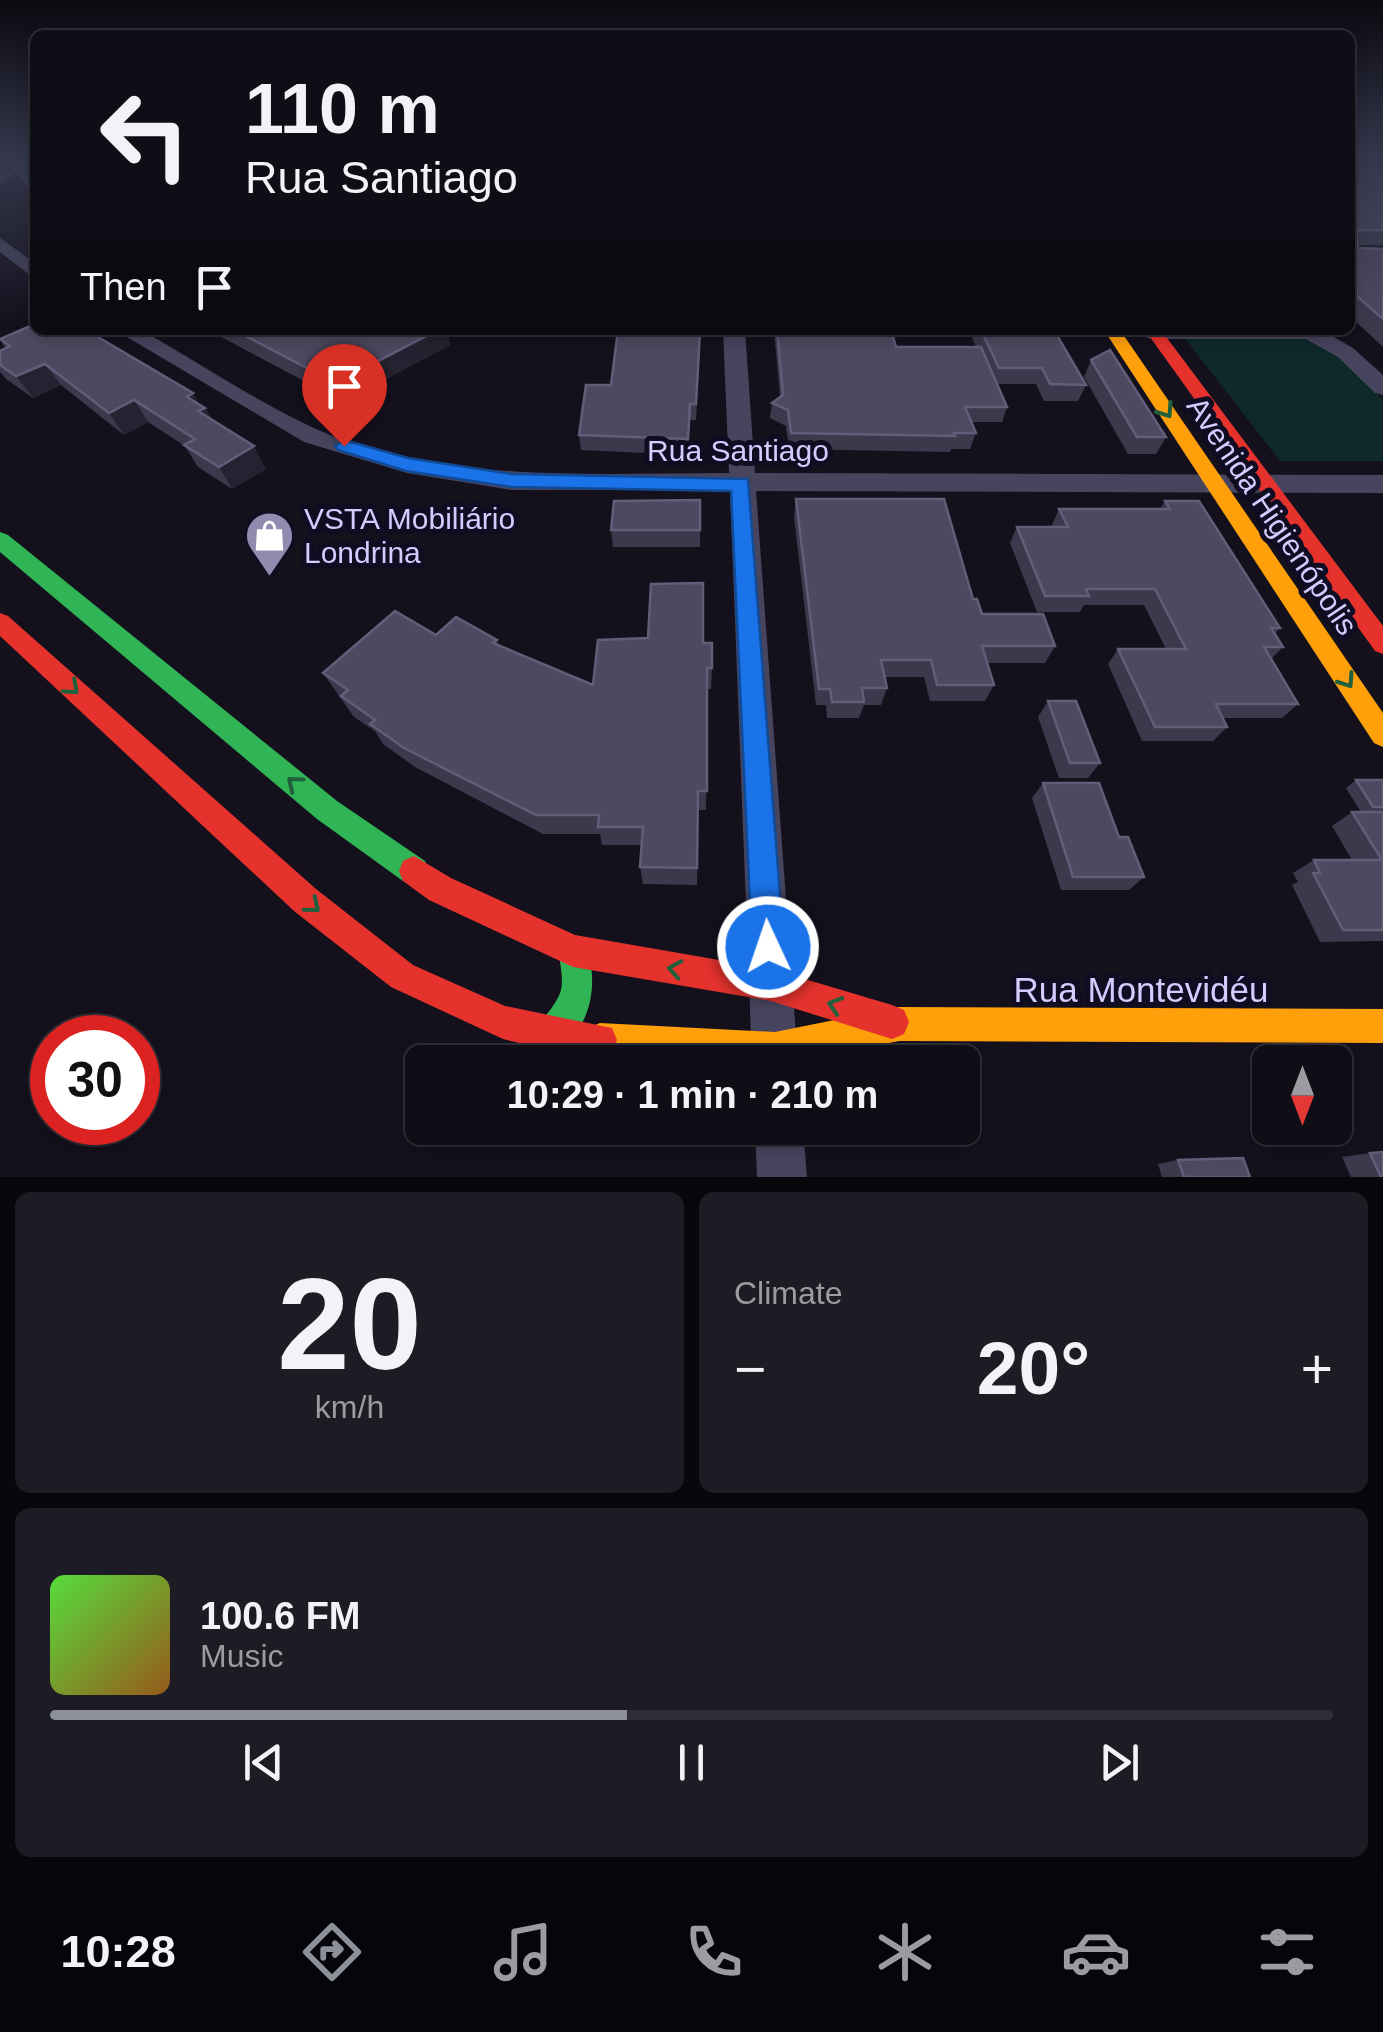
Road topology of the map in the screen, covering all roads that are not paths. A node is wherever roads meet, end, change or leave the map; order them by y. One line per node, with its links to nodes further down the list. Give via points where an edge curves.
1 (0, 243): 2 (street)
2 (30, 270)
3 (135, 335): 9 (street, Rua Santiago, via 313,437 406,464 512,481)
4 (734, 335): 9 (street)
5 (1115, 335): 10 (street, Avenida Higienópolis, one-way to 10)
6 (1157, 335): 11 (street, Avenida Higienópolis)
7 (1322, 335): 8 (street)
8 (1383, 388)
9 (740, 484): 10 (street, Rua Santiago); 19 (street)
10 (1214, 484): 11 (street, Rua Santiago); 17 (street, Avenida Higienópolis, one-way to 17)
11 (1265, 484): 12 (street, Rua Santiago); 16 (street, Avenida Higienópolis)
12 (1383, 484)
13 (0, 540): 14 (street, Rua Montevidéu)
14 (10, 562): 18 (street, Rua Montevidéu, one-way to 14, via 440,889 327,810)
15 (0, 622): 22 (street, Rua Montevidéu, one-way to 22, via 305,900 402,976 503,1022)
16 (1383, 644)
17 (1383, 735)
18 (574, 951): 19 (street, Rua Montevidéu, one-way to 18); 22 (street, via 578,998)
19 (771, 985): 20 (street, Rua Montevidéu, one-way to 19); 24 (street)
20 (899, 1024): 21 (street, Rua Montevidéu); 25 (street, Rua Montevidéu)
21 (1383, 1026)
22 (551, 1034): 23 (street, Rua Montevidéu)
23 (653, 1045)
24 (774, 1045)
25 (818, 1045)
26 (780, 1145): 27 (street)
27 (782, 1177)

